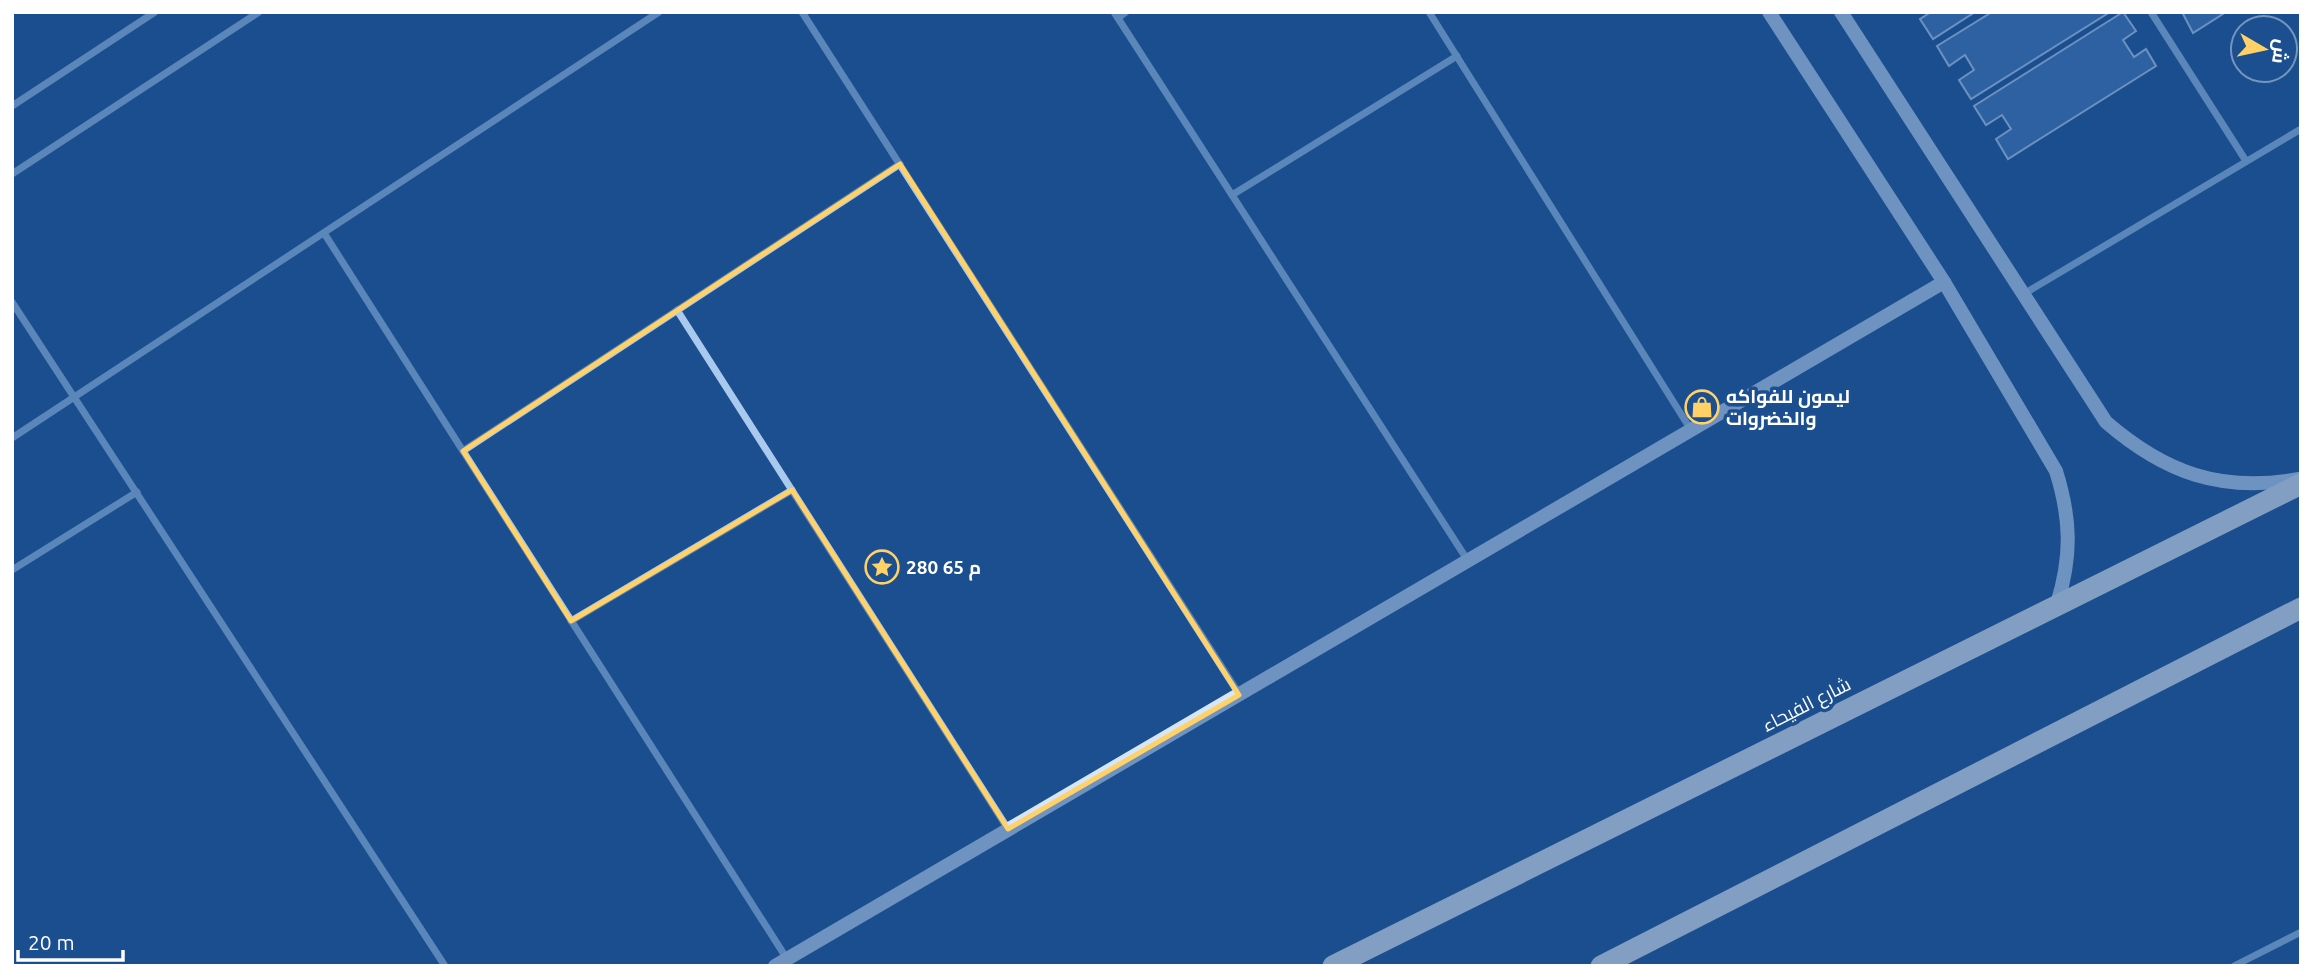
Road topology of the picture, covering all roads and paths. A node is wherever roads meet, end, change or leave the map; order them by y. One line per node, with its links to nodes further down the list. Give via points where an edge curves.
1 (155, 12): 12 (street)
2 (259, 12): 16 (street)
3 (659, 12): 18 (street)
4 (802, 12): 15 (street)
5 (1126, 12): 10 (street)
6 (1429, 12): 11 (street)
7 (1769, 12): 19 (street)
8 (1841, 12): 20 (street)
9 (2151, 12): 14 (street)
10 (1116, 15): 17 (street)
11 (1457, 56): 17 (street); 24 (street)
12 (12, 106)
13 (2301, 128): 14 (street)
14 (2246, 161): 20 (street)
15 (900, 164): 22 (street); 35 (street)
16 (13, 171)
17 (1232, 195): 30 (street)
18 (324, 233): 23 (street); 26 (street)
19 (1944, 282): 24 (street); 32 (street, via 2056,471 2070,537 2067,572)
20 (2021, 295): 27 (street, via 2106,422 2130,443 2188,474 2218,482)
21 (12, 302): 23 (street)
22 (677, 310): 26 (street); 28 (street)
23 (75, 397): 25 (street); 29 (street)
24 (1692, 430): 30 (street)
25 (12, 438)
26 (463, 451): 34 (street)
27 (2301, 482): 32 (highway, شارع الفيحاء)
28 (792, 490): 34 (street); 36 (street)
29 (137, 492): 31 (street); 40 (street)
30 (1468, 561): 35 (street)
31 (12, 570)
32 (2057, 604): 41 (highway, شارع الفيحاء)
33 (2301, 608): 38 (highway)
34 (571, 621): 39 (street)
35 (1239, 695): 36 (street)
36 (1008, 829): 39 (street)
37 (2301, 932): 43 (street)
38 (1627, 959): 42 (highway)
39 (781, 962)
40 (445, 966)
41 (1333, 966)
42 (1601, 966)
43 (2234, 966)

